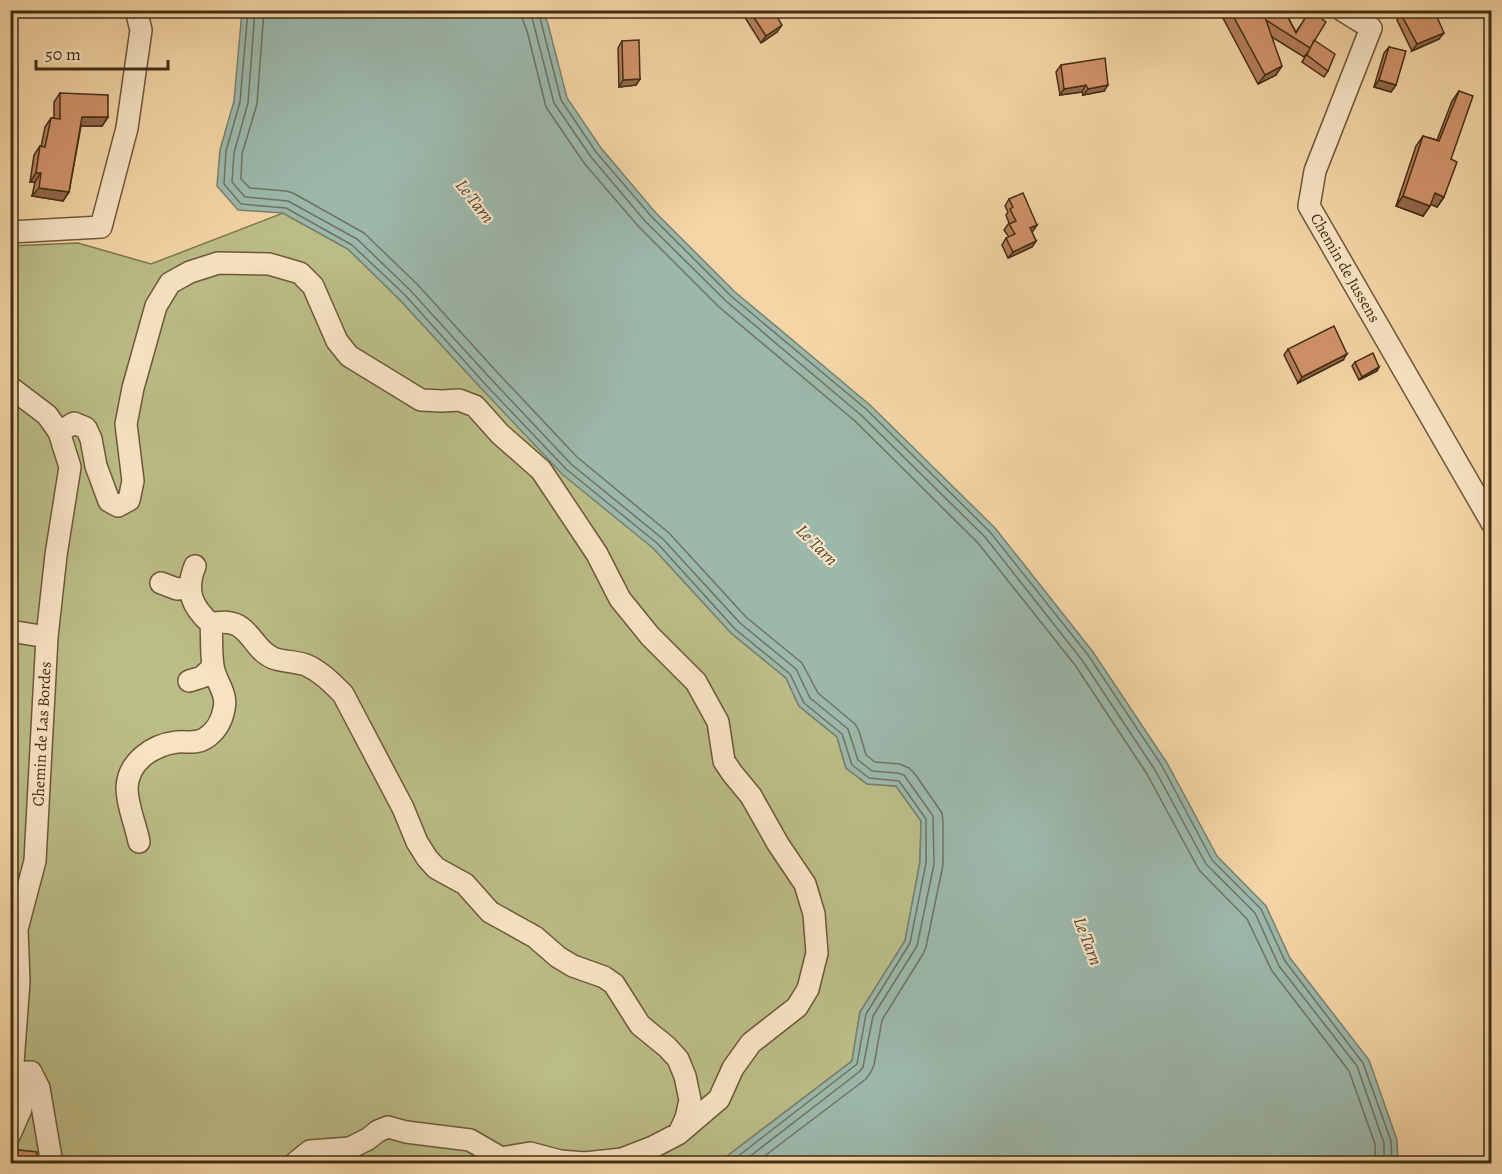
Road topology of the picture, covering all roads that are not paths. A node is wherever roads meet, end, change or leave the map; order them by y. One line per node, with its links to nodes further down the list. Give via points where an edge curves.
1 (136, 10): 3 (street, via 141,30 127,128 101,227)
2 (1342, 10): 7 (street, Chemin de Jussens, via 1371,28 1315,171 1309,206)
3 (10, 232)
4 (10, 387): 5 (street, Chemin de Las Bordes)
5 (19, 404): 6 (street, Chemin de Las Bordes, via 47,415)
6 (59, 432): 13 (street, Chemin de Las Bordes, via 70,467); 20 (street, via 74,423 86,428 110,501 118,506 129,501 133,481 126,424 156,306 170,283 190,272 218,263 268,264 300,273 313,286 337,341 349,356 421,400 459,400 475,406 541,470 597,554 620,599 696,682 718,722 724,760 805,884 814,914 816,953 808,989 797,1007 751,1043 733,1068 720,1098)
7 (1491, 524)
8 (195, 566): 10 (street)
9 (160, 583): 10 (street, via 177,589)
10 (190, 588): 11 (street, via 193,602)
11 (211, 624): 14 (street); 20 (street, via 235,624 272,658 306,665 330,680 343,694 417,842 436,868 465,884 490,912 535,937 558,957 614,984 640,1025 678,1059 690,1100 687,1118)
12 (10, 631): 13 (street)
13 (47, 637): 17 (street, Chemin de Las Bordes, via 35,861 17,929)
14 (213, 667): 15 (street, via 202,677); 16 (street, via 225,707 214,731 197,742 161,746 145,754 130,772 129,804)
15 (189, 681)
16 (139, 842)
17 (15, 986): 18 (street, Chemin de Las Bordes)
18 (10, 1103)
19 (10, 1134): 22 (street, via 21,1109 27,1072 32,1072 39,1088)
20 (678, 1134): 21 (street, via 622,1159 585,1163 530,1153)
21 (496, 1161): 23 (street, via 470,1140 388,1127 350,1148 310,1151)
22 (52, 1164)
23 (294, 1164)

